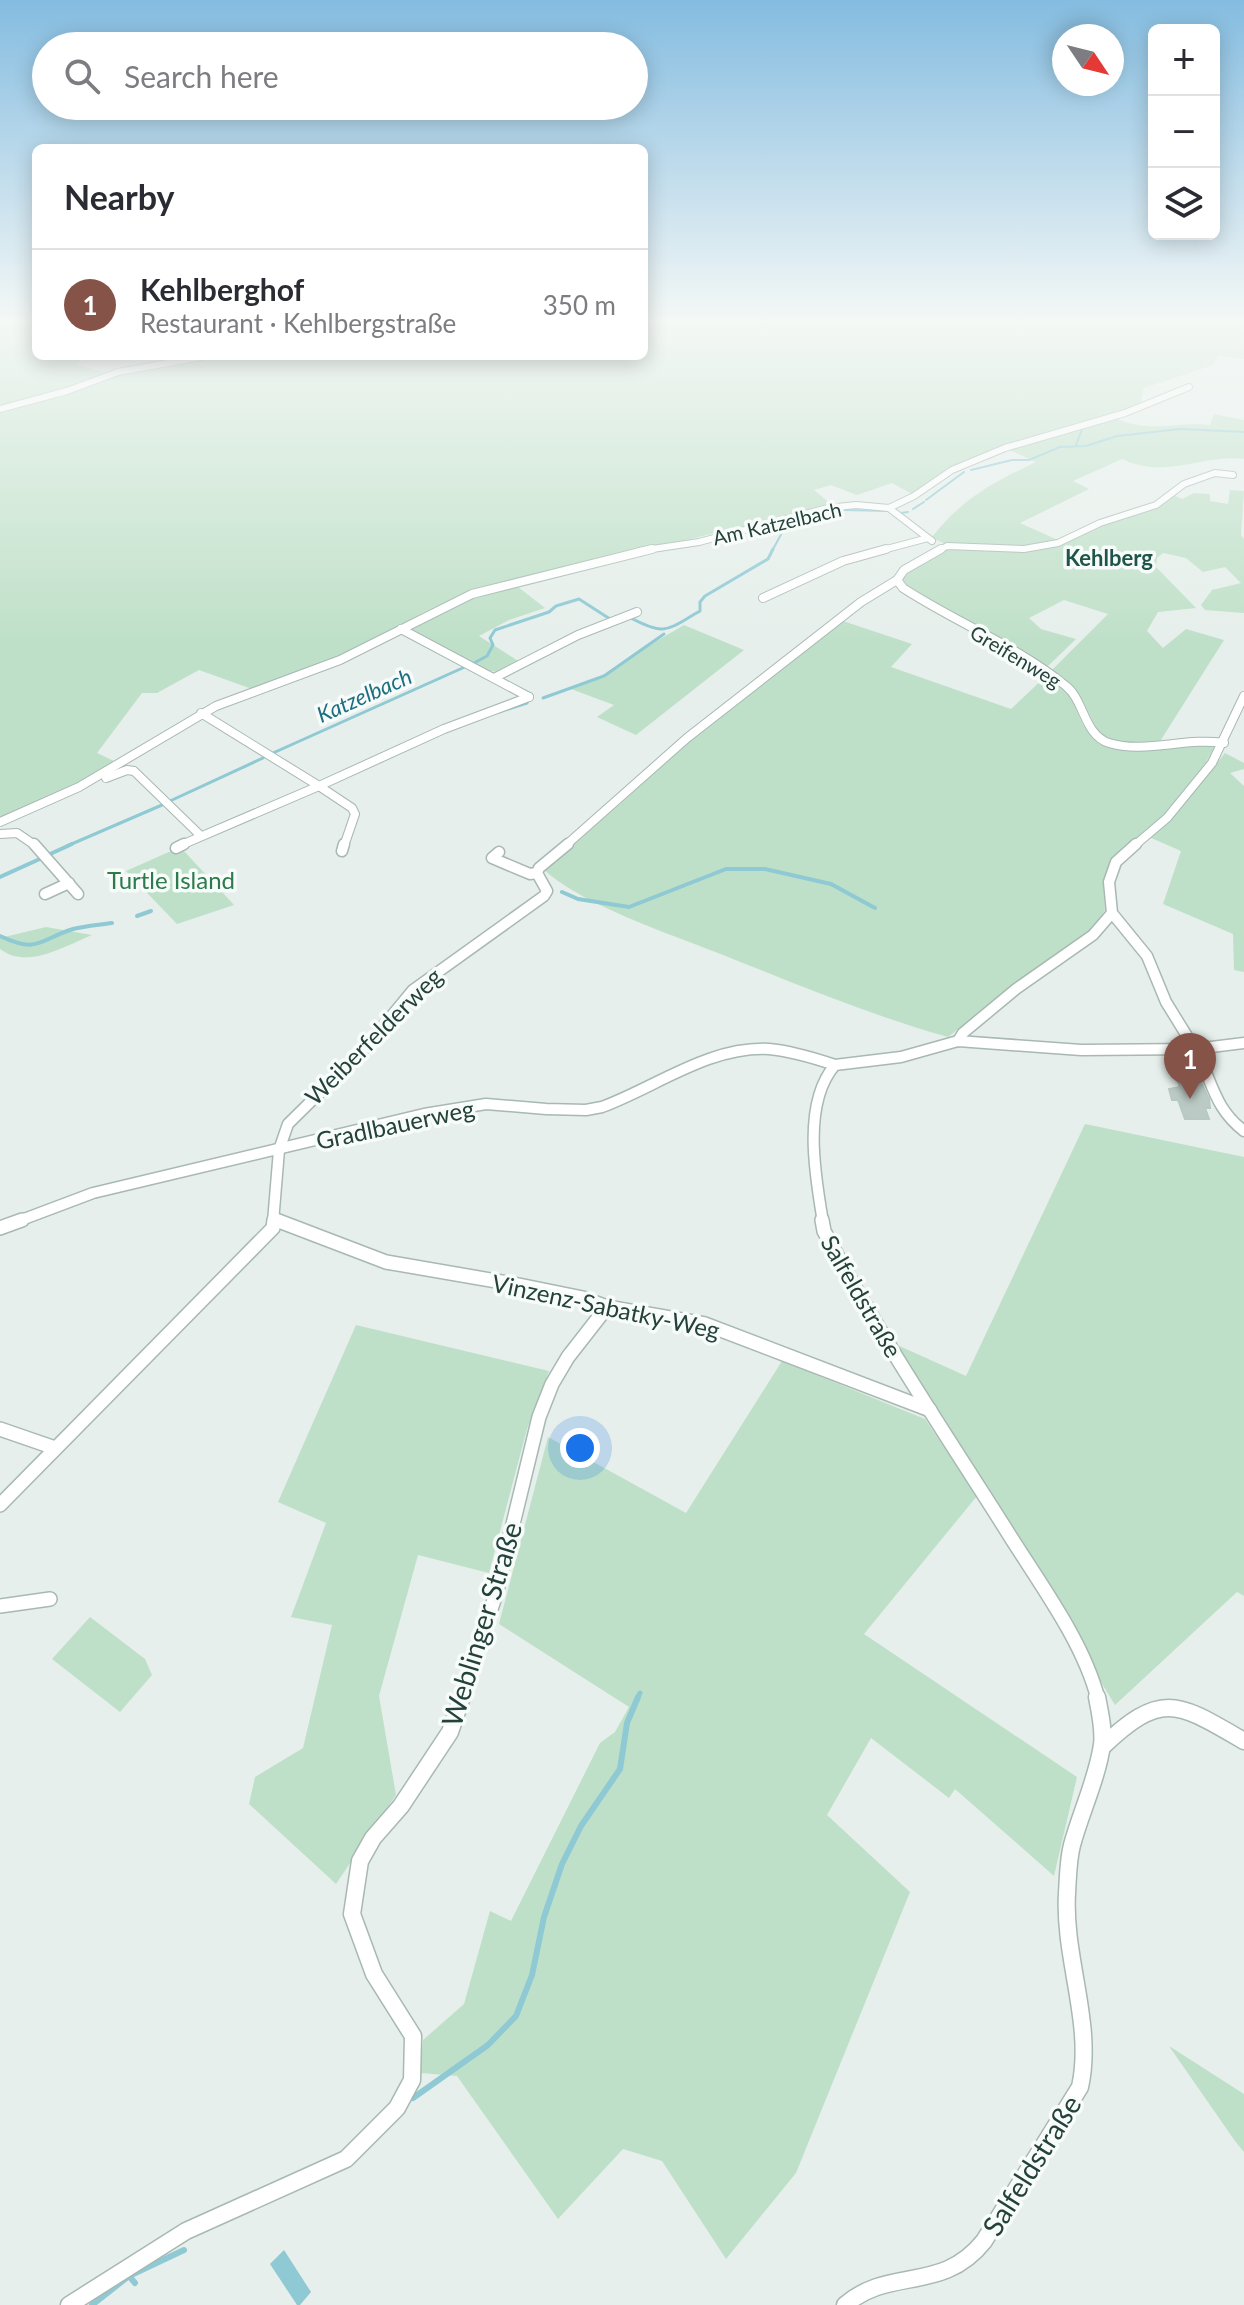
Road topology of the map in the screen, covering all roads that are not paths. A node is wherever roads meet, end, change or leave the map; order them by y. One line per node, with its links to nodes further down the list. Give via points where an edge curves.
1 (1082, 426): 3 (street, via 952,470)
2 (1233, 475): 5 (street, via 1215,473 1184,484 1156,505 1058,543 1024,549)
3 (889, 508): 4 (street); 9 (street, Am Katzelbach, via 837,506 699,542 634,552 472,594)
4 (928, 538): 5 (street); 7 (street, via 841,562)
5 (943, 548): 6 (street, via 904,570)
6 (897, 580): 13 (street, Greifenweg, via 932,607 1070,689 1092,730 1105,742 1129,747); 22 (street, via 861,602 687,738)
7 (763, 598)
8 (637, 612): 10 (street)
9 (401, 629): 10 (street); 12 (street, Am Katzelbach, via 316,670)
10 (494, 678): 14 (street, via 529,697)
11 (1244, 696): 13 (street)
12 (201, 713): 14 (street); 15 (street, Am Katzelbach)
13 (1224, 743): 26 (street, via 1167,818 1116,862 1109,882)
14 (319, 786): 18 (street); 20 (street, via 355,814)
15 (79, 787): 16 (street, Am Katzelbach); 18 (street, Am Katzelbach, via 130,770)
16 (0, 822)
17 (0, 834): 23 (street, via 26,836)
18 (201, 836): 19 (street)
19 (176, 848)
20 (342, 851)
21 (499, 852): 22 (street, via 492,858)
22 (537, 873): 32 (street, Weiberfelderweg, via 547,891 544,896 413,990 365,1048 288,1124)
23 (69, 883): 24 (street); 25 (street)
24 (45, 894)
25 (78, 894)
26 (1112, 913): 27 (street, via 1093,935 1016,989); 29 (street, via 1147,956 1166,1002)
27 (958, 1041): 29 (street, via 1081,1050); 30 (street, via 901,1057)
28 (1244, 1043): 29 (street)
29 (1195, 1049): 31 (street, via 1223,1115)
30 (835, 1065): 32 (street, Gradlbauerweg, via 797,1053 746,1051 709,1060 602,1107 471,1106); 36 (street, Salfeldstraße, via 823,1079 815,1105 816,1180 824,1231)
31 (1244, 1131)
32 (279, 1150): 33 (street, Weiberfelderweg); 34 (street, Gradlbauerweg, via 93,1193)
33 (276, 1220): 35 (street, Vinzenz-Sabatky-Weg, via 386,1262 583,1298); 38 (street, via 241,1264)
34 (0, 1228)
35 (607, 1307): 36 (street, Vinzenz-Sabatky-Weg, via 727,1331); 44 (street, Weblinger Straße, via 568,1357 539,1417 496,1594 450,1732 360,1861 352,1914 357,1934 374,1974 413,2036 412,2080 397,2108 346,2159 186,2231)
36 (930, 1410): 43 (street, Salfeldstraße, via 1088,1668 1099,1707)
37 (0, 1429): 38 (street)
38 (55, 1448): 39 (street)
39 (0, 1505)
40 (50, 1599): 41 (street)
41 (0, 1606)
42 (1244, 1741): 43 (street, via 1174,1706 1138,1715)
43 (1102, 1747): 45 (street, Salfeldstraße, via 1071,1849 1067,1896 1084,2045 1080,2087 967,2261 864,2292)
44 (69, 2305)
45 (845, 2305)

